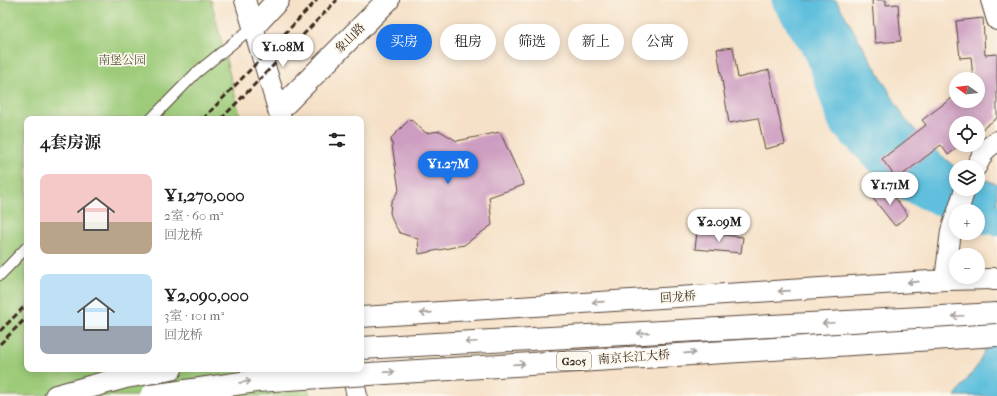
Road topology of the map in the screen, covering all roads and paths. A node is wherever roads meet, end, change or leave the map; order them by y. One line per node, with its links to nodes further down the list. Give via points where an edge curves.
1 (245, 0): 6 (street)
2 (278, 0): 6 (main road)
3 (388, 0): 7 (main road, 象山路)
4 (992, 0): 5 (street)
5 (997, 20)
6 (254, 26): 7 (street); 8 (lane, via 196,73)
7 (280, 115)
8 (154, 116)
9 (997, 141): 10 (street, via 985,150)
10 (980, 160)
11 (950, 240): 15 (street)
12 (24, 250): 13 (lane)
13 (0, 275)
14 (996, 279): 15 (street, 回龙桥)
15 (945, 280): 17 (street, 回龙桥, one-way to 17)
16 (997, 314): 19 (main road, 南京长江大桥 / G205, one-way to 19)
17 (364, 317)
18 (997, 335): 23 (main road, 南京长江大桥 / G205, one-way to 18, bridge, via 256,381)
19 (364, 348)
20 (154, 372): 22 (main road)
21 (352, 372): 24 (street)
22 (56, 396)
23 (151, 396)
24 (358, 396)

